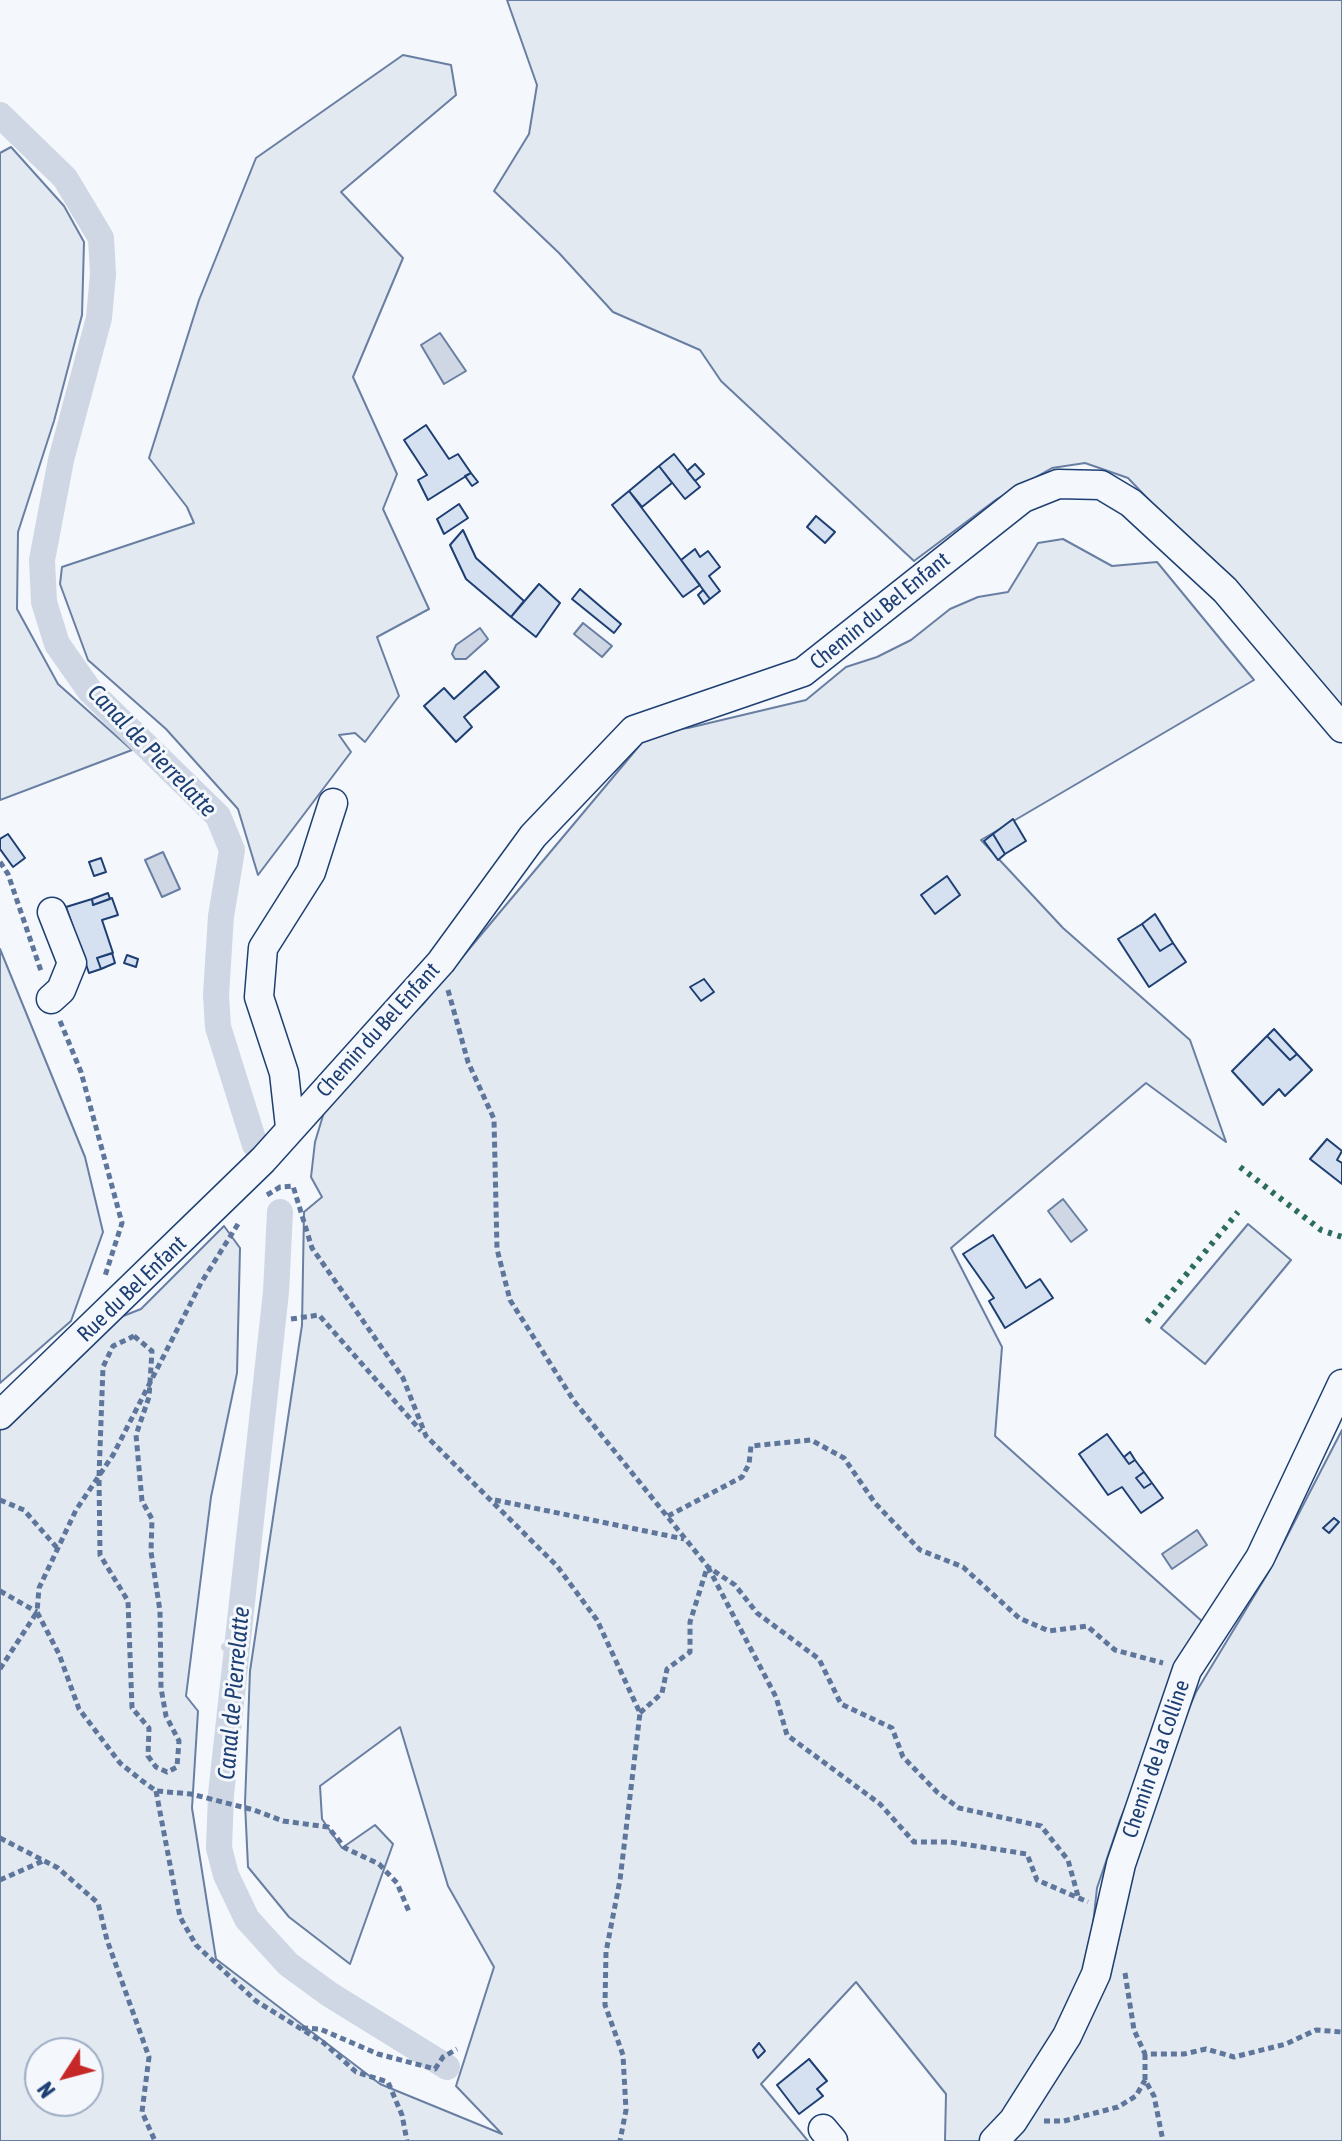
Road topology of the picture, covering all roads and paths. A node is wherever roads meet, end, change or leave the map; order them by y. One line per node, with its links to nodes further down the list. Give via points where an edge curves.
1 (1342, 728): 5 (street, Chemin du Bel Enfant, via 1225,590 1131,503 1101,485 1058,484 1023,498 803,672 634,730 533,836)
2 (333, 803): 7 (street, via 311,872 263,948 259,997 284,1073)
3 (0, 862): 6 (path)
4 (52, 912): 6 (street, via 72,963 61,990)
5 (441, 962): 7 (street, Chemin du Bel Enfant); 20 (path, via 468,1062 494,1119 497,1249 510,1300 574,1401)
6 (51, 999): 11 (path, via 81,1072 122,1223)
7 (290, 1127): 8 (street, Chemin du Bel Enfant)
8 (263, 1160): 15 (street, Rue du Bel Enfant)
9 (261, 1199): 16 (path, via 293,1186 312,1248 403,1378)
10 (243, 1216): 13 (path)
11 (104, 1278)
12 (291, 1319): 16 (path, via 319,1315)
13 (148, 1384): 17 (path); 17 (path, via 152,1351 134,1336 113,1346 103,1367); 17 (path, via 136,1435 142,1501 152,1519 161,1688 166,1716 179,1741 177,1767 167,1772 148,1756 149,1728 132,1708 128,1601 100,1555)
14 (1342, 1384): 27 (street, Chemin de la Colline, via 1260,1558)
15 (0, 1415)
16 (426, 1436): 19 (path)
17 (99, 1476): 22 (path)
18 (0, 1500): 22 (path, via 24,1510)
19 (494, 1500): 21 (path); 28 (path, via 557,1566 597,1620)
20 (668, 1516): 21 (path); 27 (path, via 742,1477 751,1446 811,1440 844,1458 875,1503 920,1550 963,1567 1019,1618 1049,1631 1087,1626 1115,1650)
21 (684, 1539): 23 (path)
22 (58, 1549): 25 (path, via 39,1588)
23 (708, 1567): 28 (path, via 690,1622 690,1652 667,1669 662,1693); 33 (path, via 735,1585 757,1613 819,1659 841,1704 892,1728 903,1757 937,1792 959,1808 1041,1826 1068,1860); 33 (path, via 776,1697 787,1735 880,1804 914,1842 1027,1854 1037,1880)
24 (0, 1591): 25 (path)
25 (37, 1612): 26 (path); 29 (path, via 79,1709 120,1763)
26 (0, 1669)
27 (1187, 1670): 35 (street, Chemin de la Colline, via 1132,1829)
28 (640, 1713): 45 (path, via 606,1952 605,2005 623,2055 626,2110)
29 (156, 1791): 34 (path, via 328,1827 345,1848 379,1864 397,1883); 37 (path, via 180,1917 196,1945 256,2001)
30 (0, 1838): 31 (path)
31 (44, 1861): 32 (path); 43 (path, via 98,1903 149,2057 142,2112)
32 (0, 1880)
33 (1078, 1896): 35 (path)
34 (410, 1914)
35 (1110, 1918): 42 (street, Chemin de la Colline, via 1096,1974 1067,2036)
36 (1123, 1960): 40 (path, via 1134,2030)
37 (301, 2028): 39 (path, via 320,2029 378,2054 435,2069); 44 (path, via 356,2072 388,2082)
38 (1342, 2032): 40 (path, via 1316,2030 1234,2057 1206,2049)
39 (457, 2049)
40 (1145, 2054): 41 (path)
41 (1145, 2080): 42 (path, via 1136,2096 1118,2107); 46 (path, via 1154,2096)
42 (1004, 2131)
43 (155, 2141)
44 (407, 2141)
45 (620, 2141)
46 (1163, 2141)

